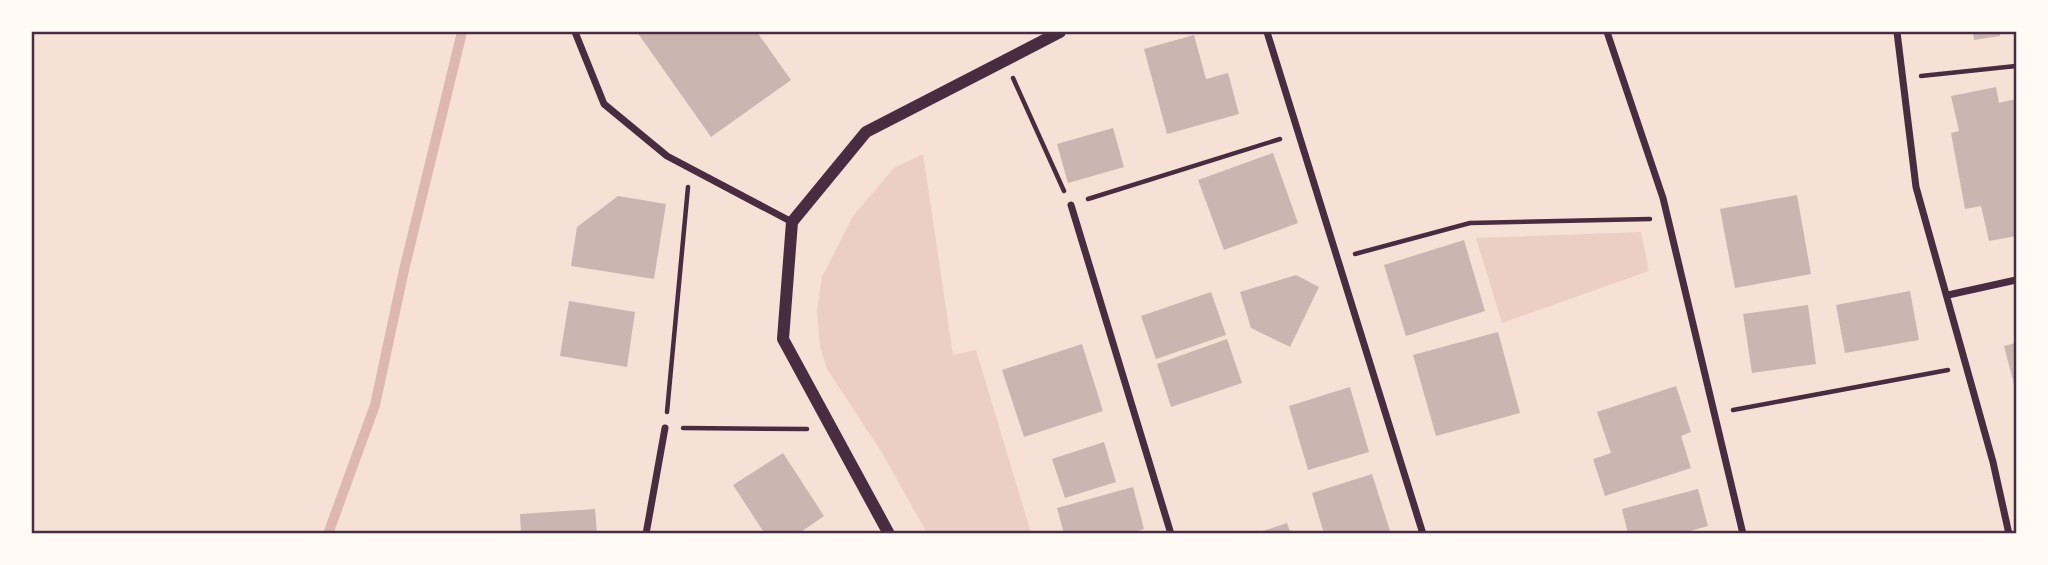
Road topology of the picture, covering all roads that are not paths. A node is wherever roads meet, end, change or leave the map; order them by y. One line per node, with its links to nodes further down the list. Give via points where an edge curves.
1 (575, 32): 7 (street, via 604,104 667,156)
2 (1060, 32): 7 (street, via 866,132)
3 (1267, 32): 14 (street)
4 (1607, 32): 15 (street, via 1668,218)
5 (1896, 32): 9 (street, via 1916,187)
6 (1071, 205): 13 (street)
7 (792, 222): 12 (street, via 783,339)
8 (2017, 279): 9 (street)
9 (1948, 295): 16 (street)
10 (666, 428): 11 (street)
11 (646, 534)
12 (889, 534)
13 (1171, 534)
14 (1423, 534)
15 (1743, 534)
16 (2009, 534)

